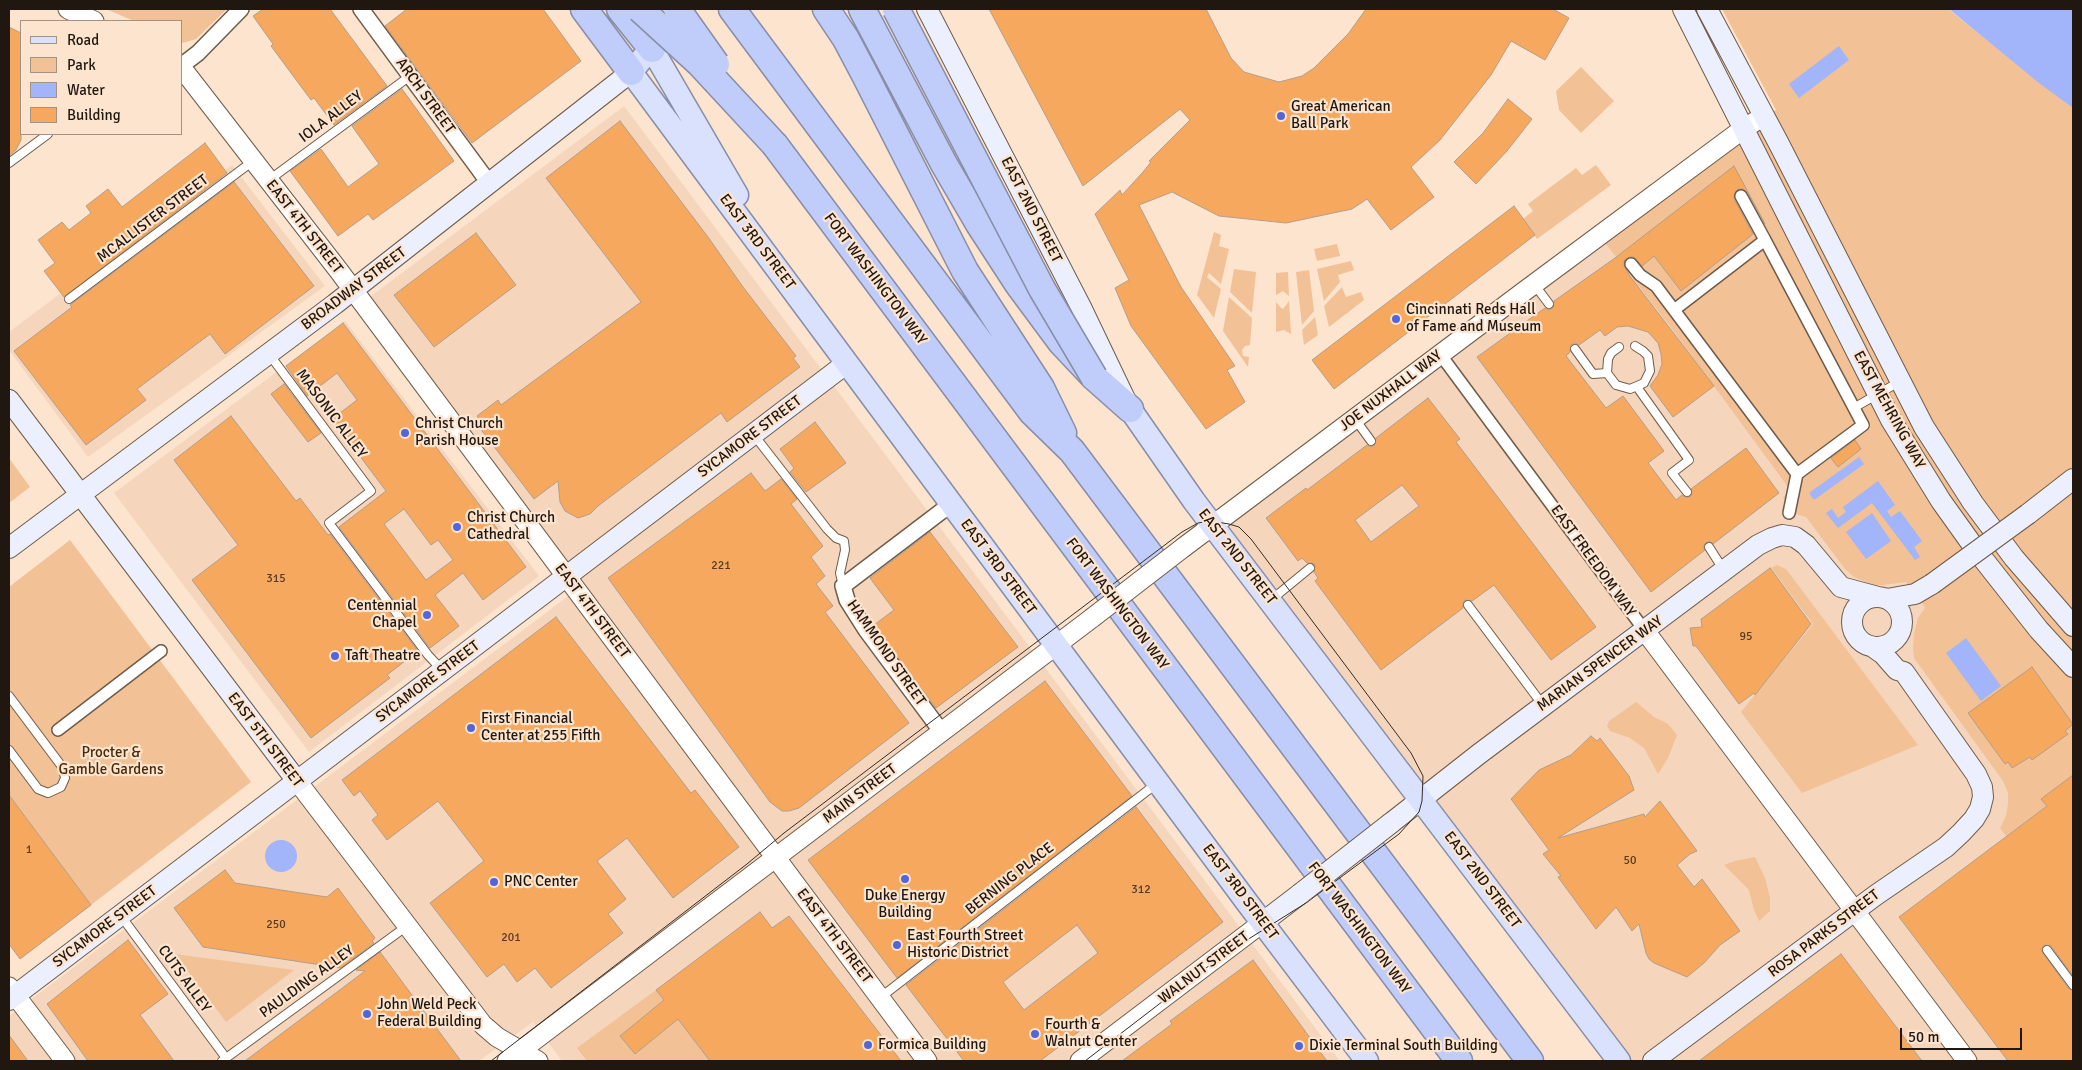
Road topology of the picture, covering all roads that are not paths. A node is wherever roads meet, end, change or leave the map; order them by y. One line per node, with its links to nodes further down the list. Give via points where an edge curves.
1 (68, 9): 16 (street)
2 (241, 9): 19 (street)
3 (361, 9): 22 (street, ARCH STREET)
4 (584, 9): 21 (highway)
5 (620, 9): 17 (highway)
6 (640, 9): 26 (highway, bridge, via 699,63)
7 (677, 9): 17 (main road, BROADWAY STREET); 26 (highway, bridge)
8 (732, 9): 57 (highway, via 1032,412)
9 (826, 9): 57 (highway, via 846,39 965,272 1041,388)
10 (862, 9): 47 (highway, bridge, via 979,224 1061,342)
11 (888, 9): 18 (lane)
12 (896, 9): 47 (highway, bridge, via 1042,289)
13 (927, 9): 53 (main road, EAST 2ND STREET, via 1082,306)
14 (1683, 9): 24 (main road, EAST MEHRING WAY)
15 (1706, 9): 23 (main road, EAST MEHRING WAY)
16 (92, 20)
17 (652, 49): 21 (main road, BROADWAY STREET); 36 (main road)
18 (916, 64)
19 (182, 66)
20 (182, 68): 27 (street, EAST 4TH STREET)
21 (631, 72): 30 (main road, BROADWAY STREET); 36 (main road, EAST 3RD STREET)
22 (410, 76): 29 (lane, IOLA ALLEY); 30 (street, ARCH STREET)
23 (1764, 116): 24 (street, JOE NUXHALL WAY); 48 (main road, EAST MEHRING WAY)
24 (1743, 128): 34 (street, JOE NUXHALL WAY); 50 (main road, EAST MEHRING WAY)
25 (47, 135): 28 (lane)
26 (775, 145): 110 (highway, FORT WASHINGTON WAY)
27 (254, 161): 29 (street, EAST 4TH STREET); 37 (lane, MCALLISTER STREET)
28 (9, 163)
29 (268, 181): 35 (street, EAST 4TH STREET)
30 (490, 183): 35 (main road, BROADWAY STREET)
31 (1741, 196): 32 (street)
32 (1765, 240): 39 (street); 58 (street, via 1863,425)
33 (1631, 264): 39 (street, via 1656,286)
34 (1534, 283): 38 (lane); 44 (street, JOE NUXHALL WAY)
35 (353, 290): 43 (main road, BROADWAY STREET); 69 (street, EAST 4TH STREET)
36 (798, 298): 45 (main road, EAST 3RD STREET)
37 (69, 299)
38 (1549, 304)
39 (1674, 310): 58 (street)
40 (1635, 346): 49 (lane, via 1644,351 1650,363 1648,378)
41 (1619, 347): 46 (lane, via 1608,359)
42 (1575, 349): 46 (lane, via 1593,374)
43 (268, 354): 61 (main road, BROADWAY STREET); 84 (lane, MASONIC ALLEY, via 371,491 329,523 428,655)
44 (1440, 354): 54 (street, JOE NUXHALL WAY); 79 (street, EAST FREEDOM WAY)
45 (847, 363): 55 (main road, SYCAMORE STREET); 62 (main road, EAST 3RD STREET)
46 (1607, 374): 49 (lane, via 1623,388)
47 (1094, 377): 53 (highway)
48 (1899, 382): 50 (lane); 78 (main road, EAST MEHRING WAY, via 1973,504 2014,558)
49 (1637, 387): 60 (lane, via 1689,460 1672,473)
50 (1878, 394): 52 (lane); 83 (main road, EAST MEHRING WAY, via 1911,453 1976,550 2038,630)
51 (9, 400): 61 (main road, EAST 5TH STREET)
52 (1857, 406)
53 (1130, 409): 64 (main road, EAST 2ND STREET)
54 (1355, 418): 56 (lane); 64 (street, JOE NUXHALL WAY)
55 (753, 434): 69 (main road, SYCAMORE STREET); 70 (lane, via 827,529 844,541 840,573)
56 (1371, 441)
57 (1072, 451): 111 (highway)
58 (1797, 474): 63 (street)
59 (2072, 480): 72 (main road, bridge)
60 (1687, 492)
61 (79, 494): 66 (main road, BROADWAY STREET); 91 (main road, EAST 5TH STREET)
62 (951, 504): 70 (street, HAMMOND STREET); 80 (main road, EAST 3RD STREET)
63 (1789, 512)
64 (1213, 525): 74 (main road, EAST 2ND STREET); 80 (street, MAIN STREET, bridge)
65 (1709, 547): 68 (lane)
66 (9, 548)
67 (1310, 568): 74 (lane)
68 (1724, 571): 71 (main road, MARIAN SPENCER WAY, via 1758,545 1782,535 1795,537 1806,545); 79 (main road, MARIAN SPENCER WAY)
69 (566, 577): 84 (main road, SYCAMORE STREET); 94 (street, EAST 4TH STREET)
70 (843, 586): 89 (street, HAMMOND STREET, via 847,600 866,630)
71 (1841, 587): 73 (main road); 76 (main road, via 1840,595)
72 (1924, 589): 73 (main road); 77 (main road)
73 (1882, 598): 76 (main road, via 1862,602); 77 (main road, via 1899,610)
74 (1271, 600): 93 (main road, EAST 2ND STREET)
75 (1468, 605): 87 (lane)
76 (1852, 624): 81 (main road, via 1859,639)
77 (1901, 625): 81 (main road, via 1895,640 1888,645); 85 (main road)
78 (2073, 626)
79 (1645, 631): 87 (main road, MARIAN SPENCER WAY); 95 (street, EAST FREEDOM WAY)
80 (1056, 646): 89 (street, MAIN STREET); 92 (main road, EAST 3RD STREET)
81 (1873, 647): 85 (main road, via 1897,670)
82 (161, 651): 88 (street)
83 (2073, 667)
84 (443, 670): 91 (main road, SYCAMORE STREET)
85 (1904, 672): 95 (main road, ROSA PARKS STREET, via 1976,774 1983,797 1974,819 1946,847)
86 (9, 696): 90 (lane, via 63,768 65,778 61,787 48,793 38,789)
87 (1544, 706): 93 (main road, MARIAN SPENCER WAY)
88 (58, 730)
89 (941, 732): 94 (street, MAIN STREET)
90 (9, 750)
91 (296, 781): 96 (main road, SYCAMORE STREET); 98 (street, EAST 5TH STREET)
92 (1158, 783): 97 (main road, EAST 3RD STREET); 102 (lane, BERNING PLACE)
93 (1421, 798): 97 (main road, WALNUT STREET, bridge); 112 (main road, EAST 2ND STREET)
94 (776, 858): 102 (street, EAST 4TH STREET); 103 (street, MAIN STREET)
95 (1855, 910): 113 (main road, ROSA PARKS STREET); 114 (street, EAST FREEDOM WAY)
96 (120, 916): 101 (main road, SYCAMORE STREET); 104 (lane, CUTS ALLEY)
97 (1262, 923): 108 (street, WALNUT STREET); 109 (main road, EAST 3RD STREET)
98 (407, 926): 103 (street, EAST 5TH STREET, via 483,1025); 104 (lane, PAULDING ALLEY)
99 (2047, 950): 100 (lane)
100 (2073, 986)
101 (11, 994): 105 (street)
102 (880, 998): 107 (street, EAST 4TH STREET)
103 (513, 1056): 106 (street, EAST 5TH STREET)
104 (224, 1060)
105 (65, 1061)
106 (538, 1061)
107 (927, 1061)
108 (1080, 1061)
109 (1367, 1061)
110 (1459, 1061)
111 (1530, 1061)
112 (1618, 1061)
113 (1653, 1061)
114 (1966, 1061)

